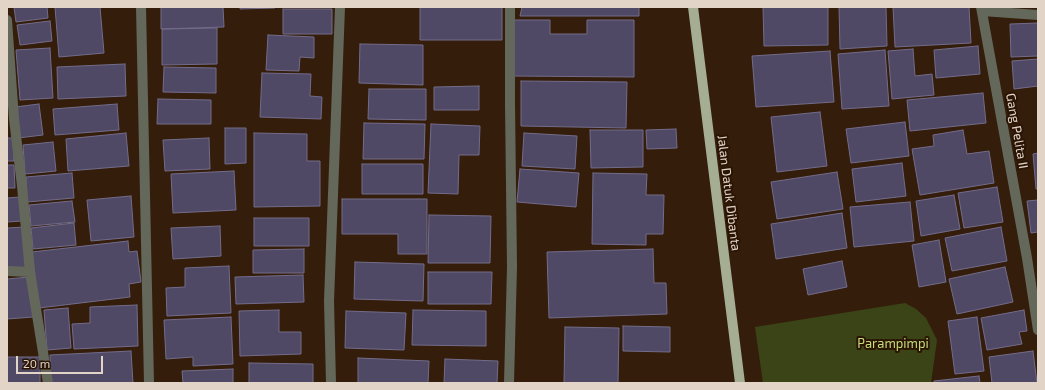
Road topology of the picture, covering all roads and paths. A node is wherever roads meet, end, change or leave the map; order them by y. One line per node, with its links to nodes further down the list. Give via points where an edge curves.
1 (141, 7): 14 (street)
2 (340, 7): 15 (street, via 329,301)
3 (510, 7): 16 (street, via 512,267)
4 (694, 7): 17 (main road, Jalan Datuk Dibanta)
5 (982, 9): 6 (street); 8 (street, Gang Pelita II)
6 (1038, 15)
7 (7, 20): 11 (street, via 14,119)
8 (1028, 258): 9 (street); 12 (street, Gang Pelita II)
9 (1038, 258)
10 (7, 271): 11 (street)
11 (30, 272): 13 (street)
12 (1038, 330)
13 (48, 383)
14 (149, 383)
15 (331, 383)
16 (508, 383)
17 (740, 383)

